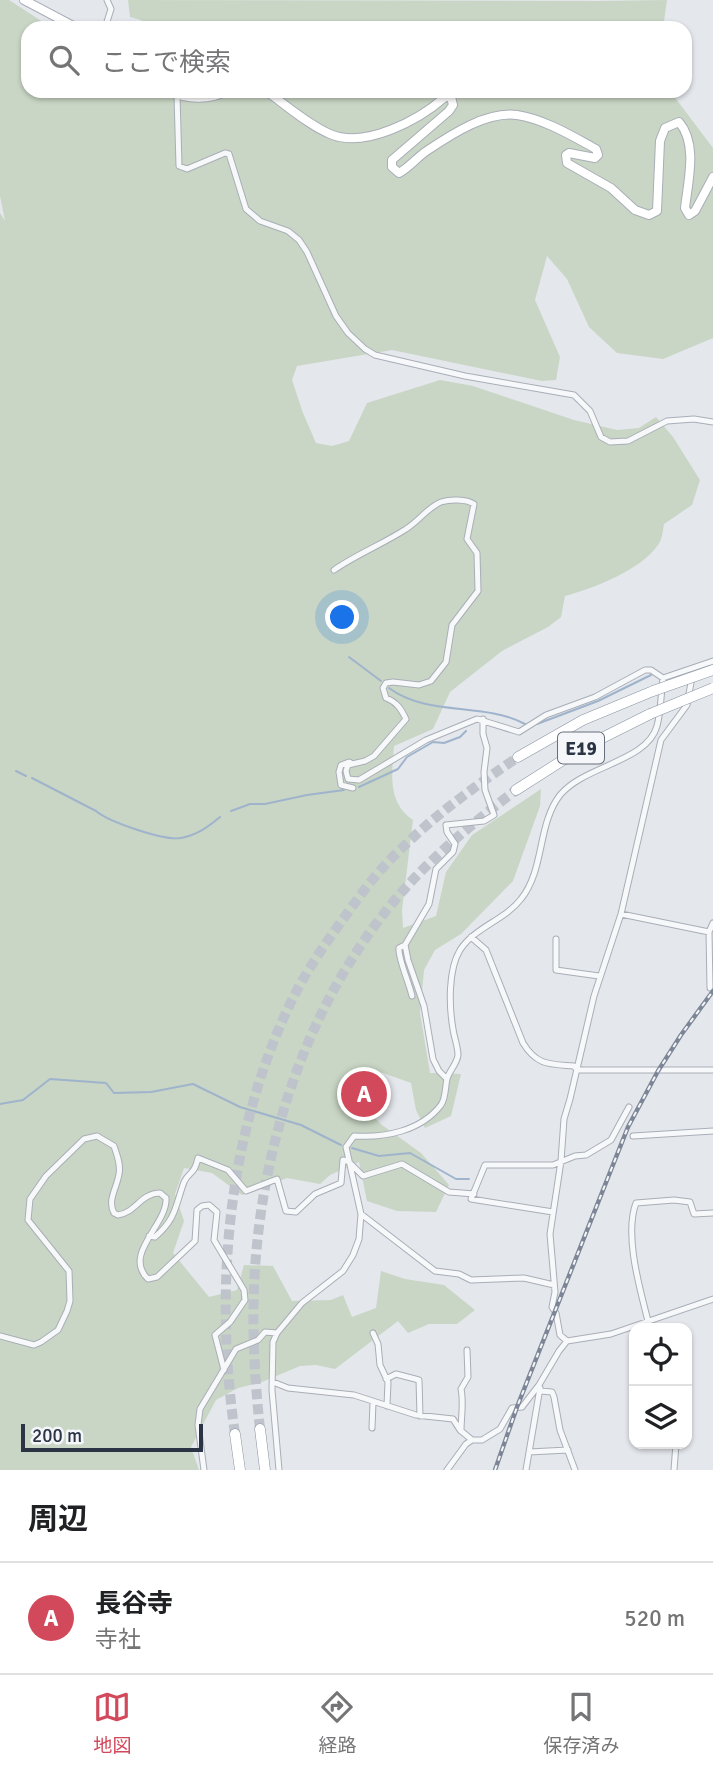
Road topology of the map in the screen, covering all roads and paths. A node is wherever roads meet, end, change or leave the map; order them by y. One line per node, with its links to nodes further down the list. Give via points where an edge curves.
1 (24, 0): 3 (main road)
2 (107, 0): 4 (street, via 111,9)
3 (64, 21)
4 (107, 21)
5 (174, 98): 10 (street, via 179,166 187,169 229,154 246,209 299,240 336,316 365,349 384,358 465,376 574,395 590,411 601,437 610,442 628,440 667,421)
6 (276, 98): 7 (main road, via 327,133 352,139 411,122)
7 (444, 98)
8 (451, 98): 9 (main road, via 449,111 392,160 399,173 476,123 516,115 594,147 596,158 569,153 567,163 649,215 657,211 660,141 666,128 679,122 687,131 685,208 689,215)
9 (713, 177)
10 (713, 422)
11 (334, 570): 19 (street, via 407,529 438,504 474,504 467,539 477,553 478,591 452,625 446,662 431,681 386,684 386,698 401,708 406,719 374,755)
12 (713, 661): 13 (street)
13 (694, 667): 15 (street); 22 (street, via 687,705 661,740)
14 (713, 670): 18 (highway, E19, bridge, via 583,720)
15 (663, 678): 17 (street, via 645,670 519,732); 25 (street, via 652,737 641,750 573,783 560,796 549,816 539,863 520,901)
16 (713, 688): 21 (highway, E19, bridge, via 582,748)
17 (483, 719): 19 (street, via 426,740 359,780 346,775); 27 (street, via 488,748 485,790 494,815 484,821 446,825 455,844 453,852 436,869 429,904)
18 (517, 757)
19 (351, 763): 20 (street, via 341,765 339,772 341,785)
20 (352, 788)
21 (516, 790)
22 (621, 914): 24 (street); 28 (street)
23 (713, 923): 24 (street)
24 (709, 932): 29 (street)
25 (471, 937): 31 (street, via 485,950 531,1055 547,1064); 33 (street, via 460,951 449,993 458,1054)
26 (556, 939): 28 (street, via 556,970)
27 (405, 945): 30 (street, via 399,948 399,957); 33 (street, via 424,1006 433,1059)
28 (599, 976): 31 (street)
29 (710, 988)
30 (412, 996)
31 (577, 1070): 32 (street); 38 (street, via 564,1119)
32 (713, 1070)
33 (447, 1079): 37 (street, via 442,1103 425,1120 398,1133 354,1136 346,1147)
34 (629, 1107): 38 (street, via 611,1140 586,1155)
35 (713, 1131): 36 (street)
36 (632, 1136)
37 (348, 1161): 39 (street, via 363,1176 402,1164 449,1192); 42 (street); 43 (street, via 343,1160 341,1184 315,1194 296,1212 286,1211 277,1179 246,1191 228,1170 198,1158 195,1170 185,1179 168,1227)
38 (561, 1161): 39 (street, via 540,1166 485,1165); 40 (street)
39 (474, 1194): 40 (street, via 471,1199)
40 (553, 1212): 44 (street)
41 (713, 1213): 46 (street, via 694,1214 690,1202 636,1203 632,1213 634,1257)
42 (360, 1214): 44 (street, via 435,1270 471,1280 524,1278); 47 (street, via 359,1239 349,1264 302,1303)
43 (149, 1236): 49 (street, via 164,1212 165,1196 151,1194 128,1213 114,1213 111,1203 120,1172 114,1146 97,1136 84,1139 46,1176 27,1210 28,1220 69,1271 67,1311 58,1330 34,1345); 52 (street, via 141,1261 148,1279 157,1277 195,1241 197,1210 209,1205 217,1212 214,1240 244,1290 244,1300 230,1322 215,1335)
44 (554, 1285): 50 (street, via 552,1307 560,1335)
45 (713, 1299): 46 (street)
46 (649, 1321): 50 (street, via 611,1334)
47 (277, 1333): 52 (street, via 265,1332 236,1349); 54 (street, via 271,1356)
48 (373, 1333): 53 (street)
49 (0, 1336)
50 (567, 1341): 55 (street)
51 (467, 1350): 61 (street)
52 (224, 1370): 67 (street, via 200,1409)
53 (386, 1379): 57 (street); 58 (street, via 396,1374 419,1380)
54 (273, 1382): 56 (street); 70 (street)
55 (540, 1388): 63 (street, via 522,1406 512,1408 500,1429 482,1440); 65 (street, via 552,1392); 66 (street)
56 (373, 1402): 57 (street); 60 (street)
57 (387, 1406): 58 (street)
58 (420, 1416): 61 (street, via 453,1419)
59 (260, 1429): 69 (highway)
60 (372, 1429)
61 (461, 1432): 63 (street)
62 (234, 1434): 68 (highway)
63 (472, 1440): 71 (street)
64 (676, 1449): 74 (street)
65 (568, 1450): 66 (street); 73 (street)
66 (529, 1452): 72 (street)
67 (204, 1470)
68 (240, 1470)
69 (265, 1470)
70 (279, 1470)
71 (447, 1470)
72 (526, 1470)
73 (575, 1470)
74 (674, 1470)

